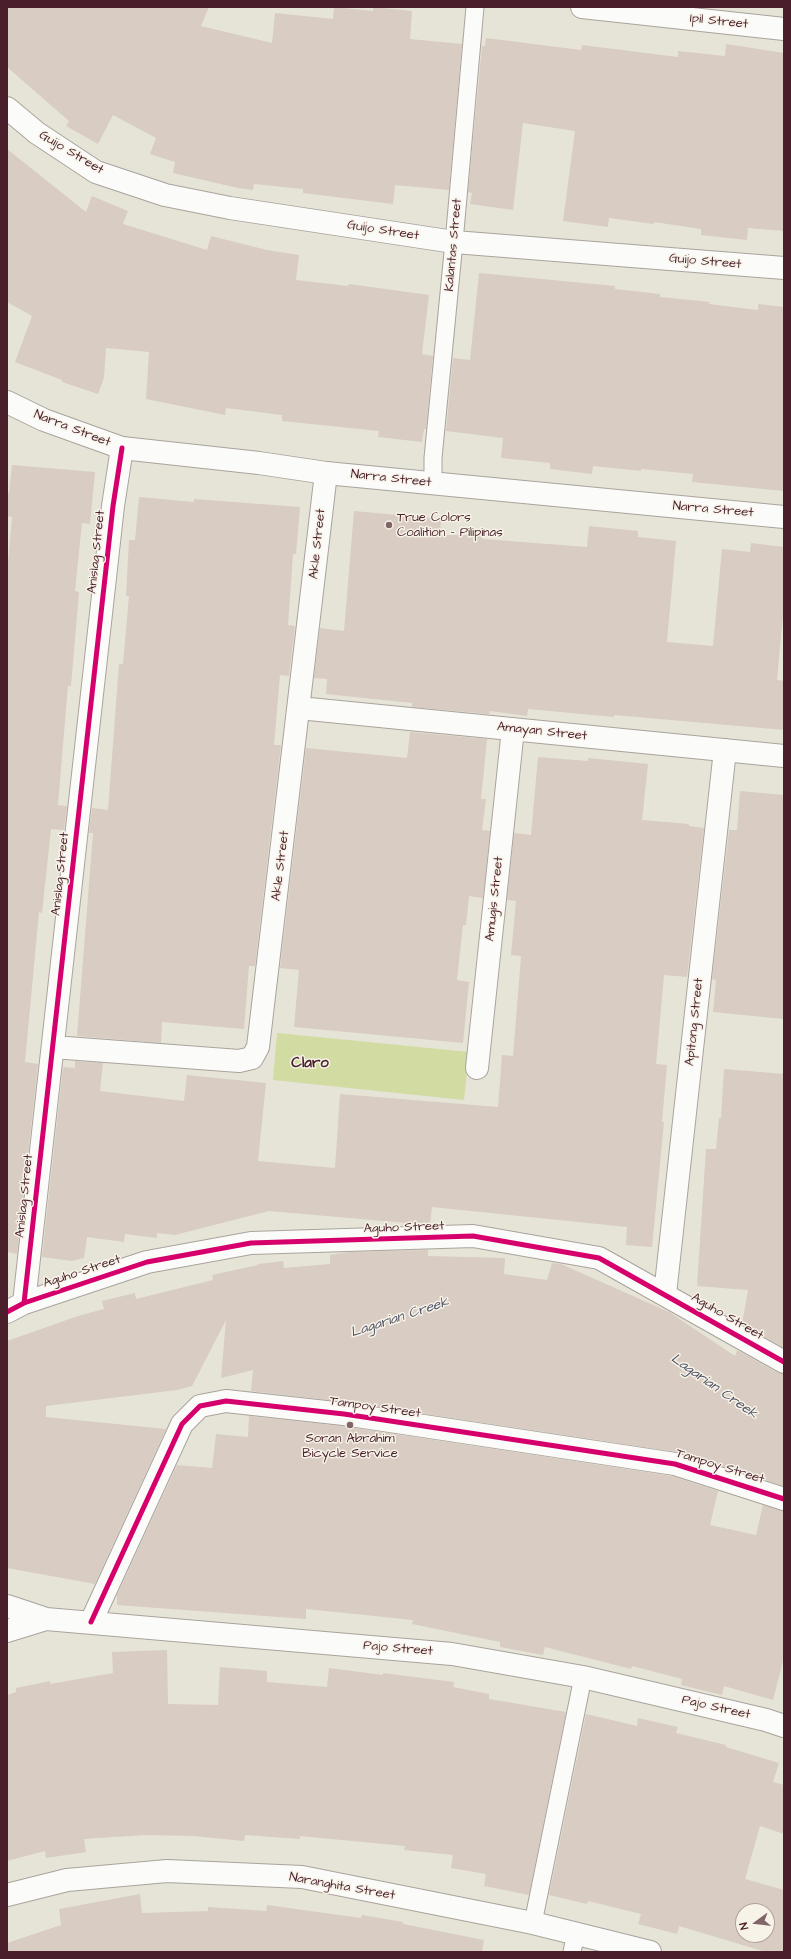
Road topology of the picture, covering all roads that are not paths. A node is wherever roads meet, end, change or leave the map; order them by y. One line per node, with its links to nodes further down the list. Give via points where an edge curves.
1 (475, 7): 5 (lane, Kalantas Street)
2 (582, 7): 3 (street, Ipil Street)
3 (784, 29)
4 (7, 108): 5 (street, Guijo Street, via 37,133 96,172 165,195 230,208)
5 (454, 242): 6 (street, Guijo Street); 10 (lane, Kalantas Street, via 433,458)
6 (784, 268)
7 (7, 402): 8 (street, Narra Street, via 44,420)
8 (122, 448): 9 (street, Narra Street); 16 (street, Anislag Street, via 113,506)
9 (326, 473): 10 (street, Narra Street); 12 (street, Akle Street)
10 (433, 483): 11 (street, Narra Street)
11 (784, 517)
12 (299, 708): 13 (street, Amayan Street); 16 (street, Akle Street, via 258,1047 252,1058 239,1061)
13 (513, 729): 14 (street, Amayan Street); 17 (street, Amugis Street)
14 (725, 750): 15 (street, Amayan Street); 18 (street, Apitong Street)
15 (784, 756)
16 (53, 1047): 19 (street, Anislag Street)
17 (477, 1068)
18 (665, 1294): 19 (street, Aguho Street, via 599,1258 473,1236 251,1243 148,1262); 20 (street, Aguho Street)
19 (16, 1308)
20 (784, 1362)
21 (784, 1499): 24 (street, Tampoy Street, via 675,1464 344,1414 226,1402 200,1406 182,1424)
22 (7, 1606): 23 (street, Pajo Street)
23 (46, 1619): 24 (street, Pajo Street); 25 (street)
24 (91, 1622): 26 (street, Pajo Street, via 452,1654)
25 (7, 1631)
26 (583, 1677): 27 (street, Pajo Street); 29 (lane)
27 (784, 1726)
28 (7, 1895): 29 (street, Naranghita Street, via 67,1880 168,1871 302,1877)
29 (533, 1923): 30 (street, Naranghita Street)
30 (574, 1943): 31 (street, Naranghita Street)
31 (650, 1952)

